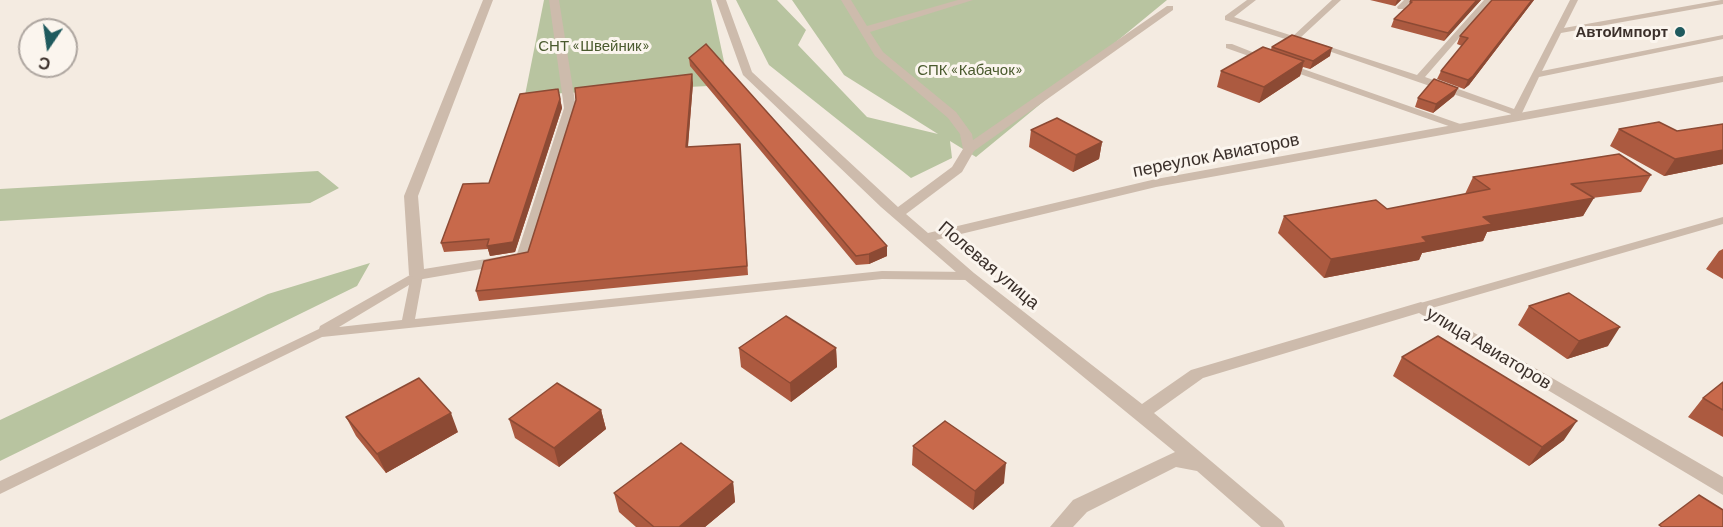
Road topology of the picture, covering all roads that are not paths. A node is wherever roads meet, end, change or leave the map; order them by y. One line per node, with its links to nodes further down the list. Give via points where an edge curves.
1 (488, 0): 28 (street, via 411,196)
2 (554, 0): 28 (street, via 570,108 523,258)
3 (721, 0): 25 (street, Полевая улица, via 747,74)
4 (846, 0): 14 (street)
5 (968, 0): 14 (street)
6 (1252, 0): 17 (lane, via 1228,18)
7 (1336, 0): 17 (lane)
8 (1408, 0): 12 (lane)
9 (1488, 0): 20 (lane)
10 (1574, 0): 15 (lane)
11 (1723, 2): 15 (lane)
12 (1401, 7)
13 (1170, 8): 24 (street)
14 (866, 30): 24 (street, via 879,54 951,115 966,134)
15 (1559, 31): 19 (lane)
16 (1723, 38): 19 (lane)
17 (1294, 39): 20 (lane)
18 (1229, 46): 23 (lane)
19 (1536, 75): 22 (lane)
20 (1419, 78): 22 (lane)
21 (1723, 79): 22 (street, переулок Авиаторов)
22 (1515, 116): 23 (street, переулок Авиаторов)
23 (1463, 128): 27 (street, переулок Авиаторов, via 1156,183)
24 (969, 149): 25 (street, via 957,169)
25 (898, 213): 27 (street, Полевая улица)
26 (1723, 220): 30 (lane)
27 (926, 238): 29 (street, Полевая улица)
28 (417, 275): 31 (lane); 32 (lane)
29 (969, 276): 31 (lane, via 882,275); 33 (street, Полевая улица)
30 (1421, 307): 33 (street, улица Авиаторов, via 1197,374); 35 (street, улица Авиаторов)
31 (408, 322): 32 (lane)
32 (319, 333): 36 (lane)
33 (1142, 413): 34 (street, Полевая улица)
34 (1199, 464): 37 (street, via 1174,459 1080,506); 38 (street, Полевая улица)
35 (1723, 487)
36 (0, 488)
37 (1060, 527)
38 (1275, 527)

